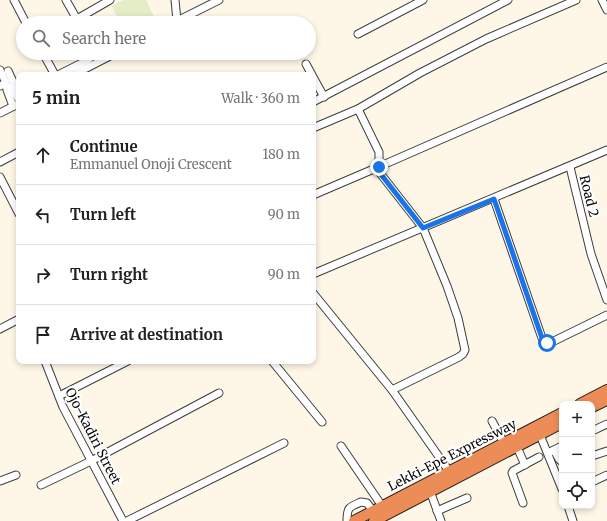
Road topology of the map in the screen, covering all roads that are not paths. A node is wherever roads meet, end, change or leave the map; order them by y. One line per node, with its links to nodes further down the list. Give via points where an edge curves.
1 (14, 0): 11 (street)
2 (66, 0): 12 (street)
3 (110, 0): 13 (street)
4 (175, 0): 14 (street)
5 (219, 0): 15 (street)
6 (423, 0): 16 (street)
7 (508, 0): 31 (street)
8 (576, 0): 35 (street, via 486,39)
9 (602, 0): 10 (street)
10 (607, 10)
11 (22, 16)
12 (75, 16)
13 (86, 16)
14 (175, 16)
15 (187, 16)
16 (358, 34)
17 (47, 60): 24 (street)
18 (88, 60): 25 (street)
19 (102, 60): 26 (street)
20 (306, 64): 27 (street)
21 (607, 67): 42 (street)
22 (0, 70): 29 (street)
23 (8, 71): 30 (street)
24 (53, 72)
25 (64, 72)
26 (79, 72)
27 (310, 72)
28 (316, 83): 31 (street)
29 (3, 85): 33 (street)
30 (16, 88)
31 (324, 96): 32 (street)
32 (316, 100)
33 (16, 102)
34 (16, 104): 36 (street)
35 (358, 109): 37 (street); 42 (street, via 379,152)
36 (0, 113)
37 (316, 127)
38 (607, 150): 41 (street)
39 (16, 154): 40 (street)
40 (0, 162)
41 (570, 167): 45 (street); 50 (street, Road 2, via 591,254)
42 (378, 168): 44 (street); 47 (street)
43 (0, 177): 46 (street)
44 (316, 194)
45 (494, 199): 47 (street); 51 (street, via 543,341 550,343)
46 (16, 208)
47 (423, 228): 48 (street); 57 (street, via 448,286 465,350 459,357)
48 (316, 273)
49 (316, 297): 57 (street)
50 (607, 300)
51 (607, 315)
52 (16, 321): 53 (street)
53 (0, 329)
54 (46, 364): 60 (street, Ojo-Kadiri Street)
55 (122, 364): 60 (street)
56 (274, 364): 66 (street)
57 (392, 390): 83 (street)
58 (607, 390): 62 (highway)
59 (219, 394): 81 (street)
60 (59, 396): 81 (street, Ojo-Kadiri Street)
61 (607, 400): 63 (highway)
62 (586, 401)
63 (595, 406)
64 (559, 415): 72 (highway, Lekki-Epe Expressway)
65 (492, 421): 72 (street)
66 (322, 422)
67 (607, 424): 69 (street)
68 (559, 425): 70 (highway, Lekki-Epe Expressway)
69 (595, 430)
70 (540, 435): 74 (highway, Lekki-Epe Expressway); 76 (street)
71 (284, 443): 97 (street)
72 (504, 443): 83 (highway, Lekki-Epe Expressway)
73 (341, 446): 95 (street)
74 (517, 447): 82 (street); 90 (highway, Lekki-Epe Expressway)
75 (559, 447): 76 (street)
76 (551, 451): 80 (street); 86 (street)
77 (607, 451): 78 (street)
78 (595, 455)
79 (539, 457): 82 (street)
80 (559, 459)
81 (91, 461): 89 (street); 96 (street, Ojo-Kadiri Street)
82 (525, 464): 92 (street, via 512,473)
83 (449, 471): 95 (highway, Lekki-Epe Expressway)
84 (16, 475): 88 (street)
85 (607, 475): 87 (street)
86 (559, 479)
87 (595, 481)
88 (0, 482)
89 (41, 485)
90 (430, 491): 94 (street); 95 (highway, Lekki-Epe Expressway)
91 (467, 498): 94 (street)
92 (523, 503)
93 (569, 509): 101 (street)
94 (437, 511): 100 (street)
95 (381, 515): 98 (street, via 367,503 361,502 349,508); 99 (highway, Lekki-Epe Expressway)
96 (123, 521)
97 (127, 521)
98 (347, 521)
99 (354, 521)
100 (441, 521)
101 (573, 521)

